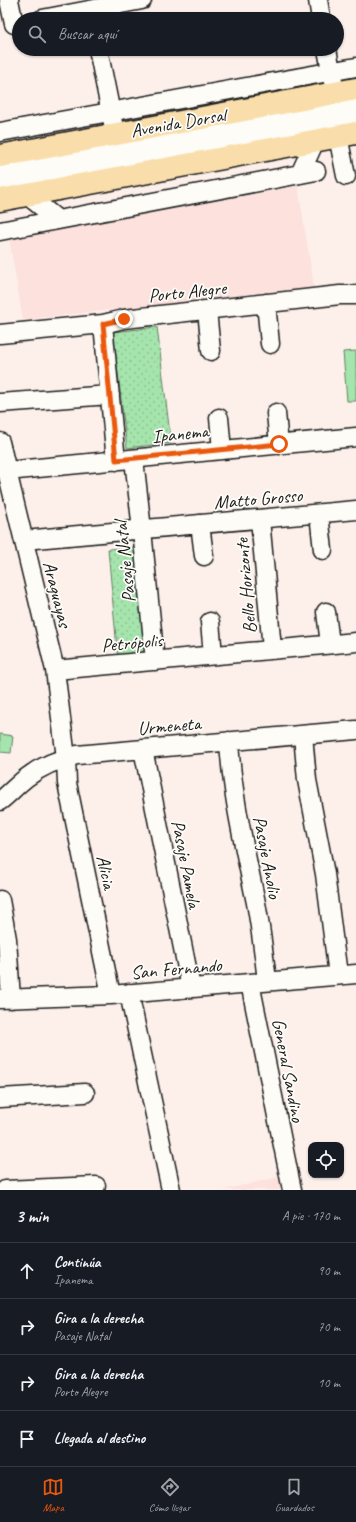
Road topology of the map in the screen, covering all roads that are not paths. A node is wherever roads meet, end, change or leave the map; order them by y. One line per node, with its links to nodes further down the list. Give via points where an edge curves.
1 (9, 0): 7 (street)
2 (142, 0): 4 (street)
3 (318, 0): 6 (street)
4 (98, 9): 5 (street)
5 (81, 12)
6 (320, 12)
7 (11, 25)
8 (99, 56): 13 (street)
9 (328, 56): 11 (street)
10 (356, 67): 11 (street, Avenida Dorsal)
11 (331, 71): 13 (street, Avenida Dorsal); 14 (street)
12 (356, 104): 14 (street)
13 (110, 112): 15 (street, Avenida Dorsal); 16 (street)
14 (346, 117): 16 (main road, Avenida Dorsal); 17 (main road); 19 (street); 20 (street); 21 (street)
15 (0, 132)
16 (115, 134): 18 (main road, Avenida Dorsal)
17 (315, 140): 22 (main road); 24 (street, via 308,173)
18 (0, 156)
19 (0, 171)
20 (346, 176)
21 (0, 185)
22 (27, 195): 23 (main road); 24 (street)
23 (0, 200)
24 (58, 220): 25 (street)
25 (0, 231)
26 (356, 295): 27 (street, Porto Alegre, via 340,294)
27 (266, 303): 28 (street, Porto Alegre); 31 (street)
28 (206, 310): 29 (street, Porto Alegre, via 124,319); 32 (street)
29 (103, 324): 30 (street, Porto Alegre); 33 (street)
30 (0, 334)
31 (270, 344)
32 (211, 351)
33 (110, 395): 34 (street); 42 (street)
34 (0, 403)
35 (276, 413): 39 (street)
36 (218, 418): 40 (street)
37 (356, 437): 39 (street, Ipanema)
38 (0, 442): 43 (street, Araguayas)
39 (279, 444): 40 (street, Ipanema)
40 (222, 450): 41 (street, Ipanema)
41 (134, 459): 42 (street, Ipanema); 48 (street, Pasaje Natal)
42 (116, 460): 43 (street, Ipanema)
43 (7, 471): 49 (street, Araguayas)
44 (356, 510): 45 (street, Matto Grosso)
45 (319, 514): 46 (street, Matto Grosso); 50 (street, Matto Grosso)
46 (260, 519): 47 (street, Matto Grosso); 56 (street, Bello Horizonte)
47 (200, 524): 48 (street, Matto Grosso); 51 (street, Matto Grosso)
48 (142, 530): 49 (street, Matto Grosso); 58 (street, Pasaje Natal)
49 (24, 540): 59 (street, Araguayas)
50 (323, 550)
51 (204, 556)
52 (326, 612): 55 (street)
53 (210, 622): 57 (street)
54 (356, 642): 55 (street, Petrópolis)
55 (330, 644): 56 (street, Petrópolis)
56 (272, 649): 57 (street, Petrópolis)
57 (213, 655): 58 (street, Petrópolis)
58 (155, 661): 59 (street, Petrópolis)
59 (55, 670): 64 (street, Araguayas)
60 (356, 730): 61 (street, Urmeneta)
61 (303, 735): 62 (street, Urmeneta); 68 (street, via 307,780 327,890)
62 (229, 741): 63 (street, Urmeneta); 69 (street, Pasaje Anolio, via 235,801 256,905)
63 (142, 749): 64 (street, Urmeneta, via 89,753); 70 (street, Pasaje Pamela)
64 (66, 758): 65 (street, Urmeneta, via 36,771); 72 (street, Alicia, via 67,783)
65 (0, 801)
66 (0, 900): 73 (street, via 7,939)
67 (356, 974): 68 (street, San Fernando)
68 (338, 975): 69 (street, San Fernando)
69 (258, 982): 70 (street, San Fernando); 79 (street, General Sandino)
70 (191, 988): 71 (street, San Fernando)
71 (129, 993): 72 (street, San Fernando); 78 (street)
72 (111, 995): 73 (street, San Fernando)
73 (5, 999)
74 (85, 1093): 75 (street)
75 (0, 1098)
76 (96, 1186): 77 (street)
77 (4, 1190)
78 (171, 1190)
79 (292, 1190)

